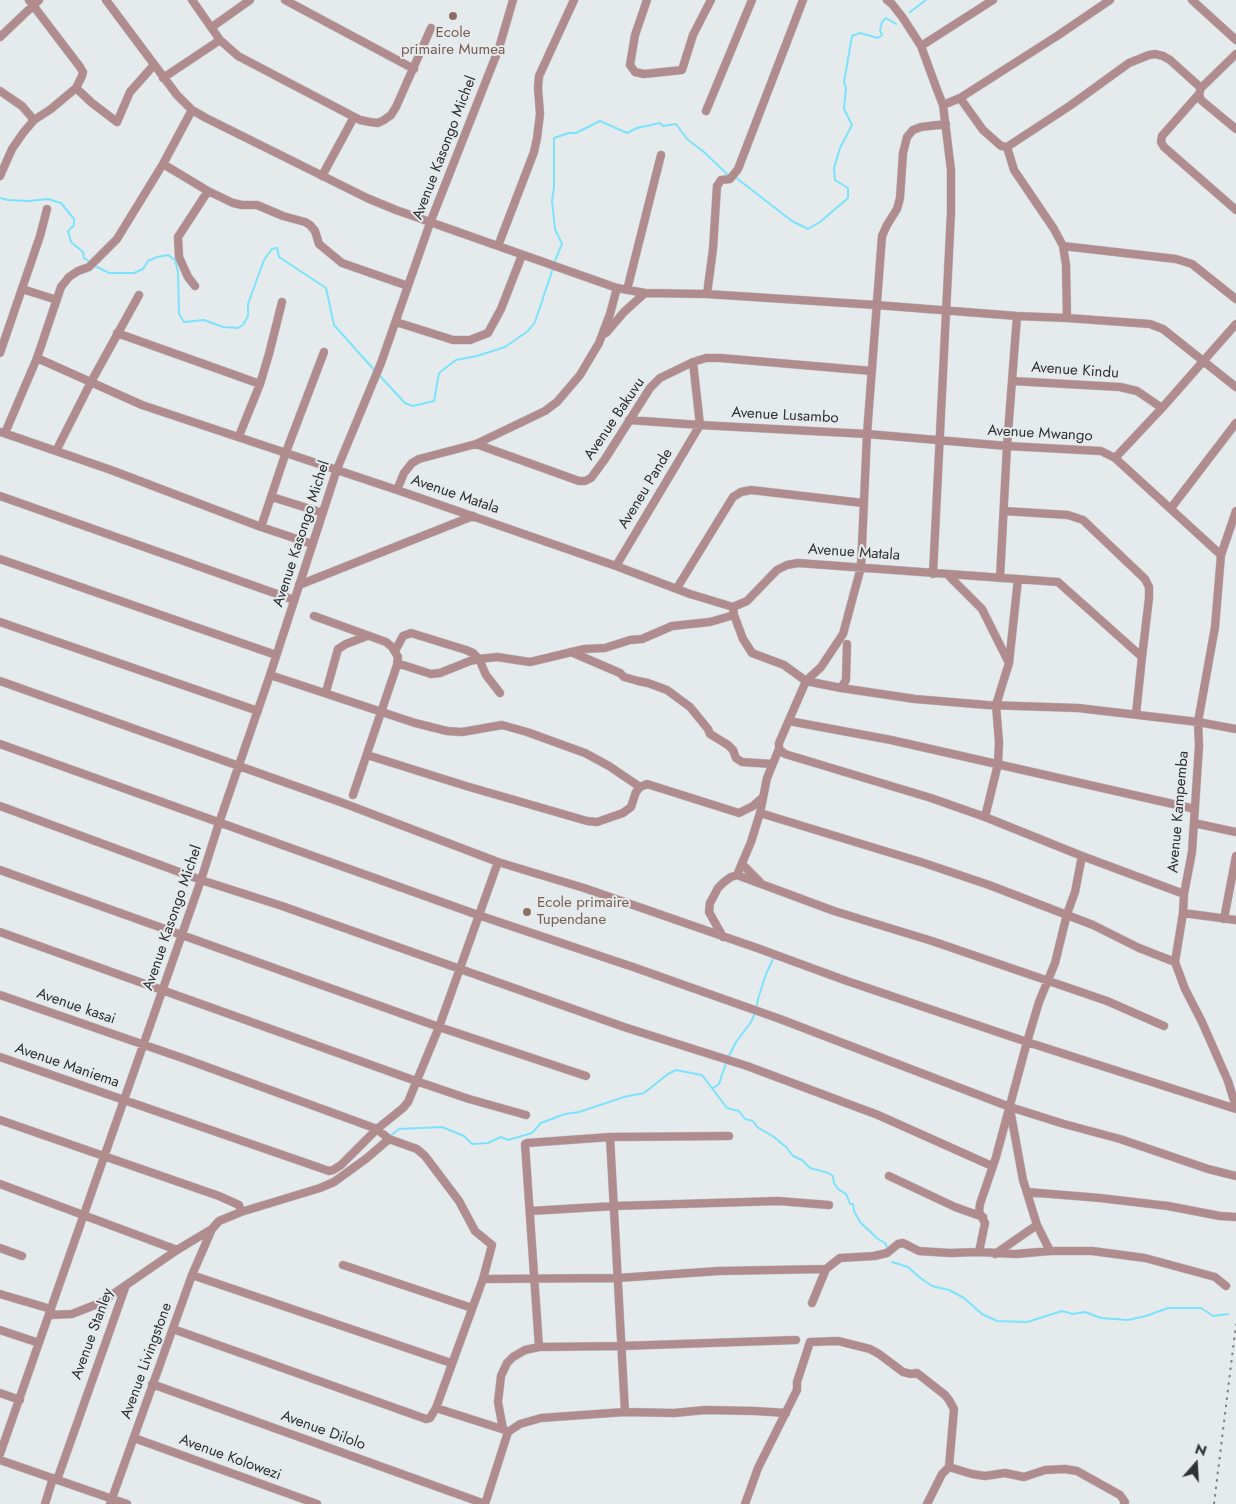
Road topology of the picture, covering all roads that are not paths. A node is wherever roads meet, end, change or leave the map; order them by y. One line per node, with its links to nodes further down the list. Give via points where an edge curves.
1 (106, 0): 23 (street)
2 (192, 0): 16 (street)
3 (250, 0): 16 (street)
4 (285, 0): 24 (street)
5 (513, 0): 45 (street, Avenue Kasongo Michel, via 499,48)
6 (574, 0): 46 (street, via 539,76 538,138)
7 (647, 0): 8 (street, via 635,35 630,64 635,72 644,74 682,70 693,35)
8 (711, 0)
9 (752, 0): 32 (street)
10 (803, 0): 55 (street, via 738,169 730,179 721,180 717,186)
11 (887, 0): 21 (street)
12 (993, 0): 21 (street)
13 (1110, 0): 29 (street)
14 (1192, 0): 20 (street)
15 (34, 2): 18 (street); 26 (street, via 80,67 82,76)
16 (212, 27): 19 (street)
17 (431, 28): 24 (street)
18 (0, 37)
19 (220, 40): 25 (street); 33 (street, via 251,64)
20 (1236, 40)
21 (921, 46): 30 (street)
22 (1236, 54): 28 (street)
23 (154, 65): 25 (street); 26 (street, via 130,92 117,122)
24 (414, 69): 33 (street, via 391,115 378,123)
25 (163, 78): 31 (street)
26 (76, 88): 34 (street)
27 (0, 91): 34 (street, via 22,106)
28 (1200, 91): 36 (street, via 1200,100); 37 (street, via 1170,60 1155,54 1148,55 1129,63); 44 (street, via 1162,136 1161,142)
29 (960, 98): 30 (street); 37 (street, via 983,130 1001,146)
30 (943, 106): 35 (street)
31 (192, 110): 39 (street); 41 (street)
32 (706, 111)
33 (354, 117): 41 (street)
34 (34, 120): 40 (street, via 12,149)
35 (946, 124): 60 (street, via 922,127 907,137 900,198 882,236); 61 (street, via 951,170)
36 (1236, 129)
37 (1007, 147): 47 (street, via 1014,170)
38 (661, 155): 53 (street)
39 (163, 164): 42 (street); 58 (street, via 117,239 89,267 69,278 61,287)
40 (0, 176)
41 (322, 176): 45 (street)
42 (208, 191): 49 (street, via 178,237 179,257); 50 (street, via 233,203 257,205 305,222 315,231 319,244 342,263)
43 (47, 209): 52 (street)
44 (1236, 210)
45 (430, 223): 46 (street); 50 (street, Avenue Kasongo Michel)
46 (498, 246): 48 (street)
47 (1063, 246): 57 (street, via 1176,259 1192,264); 63 (street)
48 (522, 255): 51 (street); 64 (street, via 488,333 470,340 453,340)
49 (195, 286)
50 (408, 286): 64 (street, Avenue Kasongo Michel)
51 (617, 288): 53 (street); 67 (street)
52 (22, 290): 58 (street); 68 (street)
53 (627, 290): 54 (street)
54 (644, 293): 55 (street); 67 (street)
55 (707, 294): 60 (street)
56 (139, 295): 66 (street)
57 (1236, 299)
58 (57, 300): 70 (street)
59 (282, 302): 76 (street)
60 (876, 305): 61 (street); 73 (street)
61 (946, 311): 62 (street); 85 (street)
62 (1017, 316): 63 (street); 74 (street)
63 (1067, 318): 71 (street, via 1150,324 1164,329)
64 (396, 322): 91 (street, Avenue Kasongo Michel)
65 (1236, 324): 71 (street)
66 (117, 333): 75 (street); 76 (street)
67 (599, 343): 86 (street, via 580,375 545,412)
68 (0, 352)
69 (324, 352): 89 (street)
70 (37, 358): 75 (street, Avenue Matala); 82 (street)
71 (1204, 360): 77 (street); 78 (street)
72 (693, 362): 73 (street, Avenue Bakuvu, via 720,358); 79 (street, Avenue Bakuvu, via 660,378); 81 (street)
73 (872, 371): 83 (street)
74 (1012, 381): 78 (street, Avenue Kindu, via 1120,387 1137,392); 87 (street)
75 (90, 382): 84 (street, Avenue Matala, via 142,405); 88 (street)
76 (260, 384): 84 (street)
77 (1236, 387)
78 (1162, 408): 90 (street)
79 (629, 420): 81 (street, Avenue Lusambo); 86 (street, Avenue Bakuvu, via 605,459 585,481)
80 (1236, 423): 96 (street)
81 (700, 425): 83 (street, Avenue Lusambo); 105 (street, Aveneu Pande)
82 (2, 433): 88 (street)
83 (867, 434): 85 (street, Avenue Lusambo); 95 (street)
84 (239, 436): 89 (street, Avenue Matala)
85 (939, 441): 87 (street, Avenue Mwango); 107 (street)
86 (476, 444): 92 (street, via 412,464)
87 (1007, 446): 90 (street, Avenue Mwango, via 1094,450); 97 (street)
88 (56, 451): 101 (street)
89 (286, 452): 91 (street, Avenue Matala); 94 (street)
90 (1115, 458): 96 (street, Avenue Mwango)
91 (337, 469): 92 (street, Avenue Matala); 99 (street, Avenue Kasongo Michel)
92 (397, 490): 100 (street, Avenue Matala)
93 (0, 496): 113 (street)
94 (272, 497): 99 (street); 101 (street)
95 (863, 504): 106 (street); 112 (street, via 751,490 741,492 733,497)
96 (1171, 508): 103 (street, Avenue Mwango)
97 (1004, 511): 109 (street); 122 (street, via 1068,515 1083,520 1145,579 1149,598)
98 (1236, 511): 103 (street, Avenue Kampemba)
99 (323, 513): 102 (street, Avenue Kasongo Michel)
100 (473, 516): 105 (street, Avenue Matala); 111 (street)
101 (261, 527): 102 (street)
102 (312, 544): 111 (street, Avenue Kasongo Michel)
103 (1221, 555): 137 (street, Avenue Kampemba, via 1215,627)
104 (0, 559): 121 (street)
105 (616, 566): 112 (street, Avenue Matala)
106 (861, 567): 107 (street, Avenue Matala); 114 (street, Avenue Matala, via 787,565 777,570); 128 (street, via 843,634 821,667)
107 (933, 574): 108 (street, Avenue Matala)
108 (948, 575): 109 (street, Avenue Matala); 124 (street, via 982,609)
109 (1000, 578): 110 (street, Avenue Matala)
110 (1018, 579): 122 (street, Avenue Matala, via 1058,582); 124 (street)
111 (300, 585): 113 (street, Avenue Kasongo Michel)
112 (677, 588): 114 (street, Avenue Matala)
113 (294, 600): 121 (street, Avenue Kasongo Michel)
114 (733, 611): 120 (street, via 702,624 672,626 642,639); 128 (street, via 742,638 752,652 784,665)
115 (314, 616): 117 (street)
116 (0, 622): 133 (street)
117 (367, 636): 119 (street, via 386,642); 130 (street, via 338,649)
118 (847, 644): 129 (street, via 846,680)
119 (395, 651): 123 (street, via 404,636 411,633 466,650); 125 (street)
120 (571, 652): 123 (street, via 530,662 497,657); 142 (street, via 624,676 667,690 690,707 710,734 728,745 736,758 742,762)
121 (276, 655): 126 (street, Avenue Kasongo Michel)
122 (1142, 657): 135 (street)
123 (479, 659): 125 (street, via 432,674); 131 (street)
124 (1009, 663): 132 (street)
125 (397, 665): 134 (street)
126 (270, 675): 130 (street); 133 (street, Avenue Kasongo Michel)
127 (0, 681): 144 (street)
128 (806, 681): 129 (street); 136 (street)
129 (841, 688): 132 (street, via 915,699)
130 (326, 692): 134 (street)
131 (500, 693)
132 (996, 705): 135 (street); 143 (street)
133 (258, 711): 144 (street, Avenue Kasongo Michel)
134 (381, 711): 141 (street); 145 (street, via 446,731 462,732 502,725 527,732 585,753)
135 (1136, 714): 137 (street)
136 (788, 721): 140 (street); 143 (street)
137 (1198, 722): 138 (street); 149 (street, Avenue Kampemba)
138 (1236, 729)
139 (0, 744): 152 (street)
140 (779, 749): 142 (street); 151 (street, via 785,754)
141 (368, 755): 145 (street, via 587,821 597,822 623,813 631,807); 146 (street)
142 (772, 764): 147 (street)
143 (998, 764): 149 (street); 151 (street)
144 (237, 767): 152 (street, Avenue Kasongo Michel); 157 (street)
145 (640, 787): 147 (street, via 647,784 738,813)
146 (353, 796)
147 (762, 798): 150 (street)
148 (0, 806): 161 (street)
149 (1195, 809): 153 (street, Avenue Kampemba)
150 (760, 813): 158 (street); 165 (street, via 946,870)
151 (985, 817): 155 (street)
152 (219, 823): 161 (street, Avenue Kasongo Michel); 166 (street)
153 (1194, 823): 154 (street); 163 (street, Avenue Kampemba)
154 (1236, 832)
155 (1082, 856): 163 (street); 165 (street)
156 (1236, 856): 167 (street)
157 (498, 862): 166 (street); 171 (street)
158 (742, 864): 160 (street); 162 (street)
159 (0, 870): 170 (street)
160 (737, 875): 162 (street); 171 (street, via 731,876 718,888 710,903 710,912)
161 (202, 880): 170 (street, Avenue Kasongo Michel); 173 (street)
162 (765, 886): 174 (street)
163 (1184, 894): 164 (street, Avenue Kampemba)
164 (1183, 913): 167 (street); 172 (street, Avenue Kampemba)
165 (1067, 914): 172 (street); 174 (street)
166 (478, 915): 173 (street); 185 (street, via 780,1019)
167 (1224, 919): 168 (street)
168 (1236, 920)
169 (0, 932): 175 (street)
170 (182, 934): 175 (street, Avenue Kasongo Michel); 178 (street)
171 (723, 937): 179 (street)
172 (1175, 962): 186 (street, Avenue Kampemba, via 1228,1081)
173 (459, 970): 178 (street); 193 (street, via 624,1028 747,1066 878,1115)
174 (1047, 982): 177 (street, via 1106,1001); 179 (street)
175 (163, 991): 180 (street, Avenue Kasongo Michel); 183 (street)
176 (0, 996): 180 (street, Avenue kasai)
177 (1164, 1026)
178 (440, 1027): 182 (street); 183 (street)
179 (1027, 1042): 185 (street); 186 (street)
180 (144, 1045): 184 (street, Avenue Kasongo Michel); 189 (street, Avenue kasai)
181 (0, 1057): 184 (street, Avenue Maniema)
182 (586, 1076)
183 (416, 1081): 187 (street); 189 (street, via 408,1102)
184 (124, 1101): 189 (street, Avenue Maniema, via 329,1171); 192 (street, Avenue Kasongo Michel)
185 (1010, 1107): 193 (street); 195 (street); 197 (street)
186 (1236, 1108)
187 (526, 1115)
188 (0, 1120): 192 (street)
189 (383, 1134): 200 (street, via 367,1158 334,1182); 217 (street, Avenue kasai, via 418,1149 426,1156 475,1231 492,1245)
190 (730, 1136): 191 (street)
191 (610, 1137): 199 (street); 201 (street, via 527,1143)
192 (104, 1157): 200 (street, via 219,1196); 202 (street, Avenue Kasongo Michel)
193 (992, 1166): 203 (street, via 980,1204 979,1212)
194 (890, 1176): 203 (street)
195 (1236, 1176)
196 (0, 1184): 202 (street)
197 (1028, 1192): 204 (street, via 1168,1206); 205 (street)
198 (828, 1205): 199 (street, via 778,1201)
199 (615, 1206): 201 (street); 216 (street)
200 (240, 1208): 206 (street, via 219,1220)
201 (530, 1211): 218 (street)
202 (84, 1214): 208 (street); 224 (street, Avenue Kasongo Michel)
203 (983, 1217): 210 (street, via 985,1223)
204 (1236, 1217)
205 (1037, 1225): 209 (street); 211 (street)
206 (212, 1229): 208 (street); 215 (street, Avenue Livingstone)
207 (0, 1248): 212 (street)
208 (177, 1250): 219 (street)
209 (1050, 1250): 211 (street); 220 (street, via 1092,1251 1145,1258 1215,1278)
210 (979, 1252): 211 (street); 214 (street, via 919,1251 904,1243 887,1253 840,1258)
211 (995, 1254)
212 (22, 1256)
213 (343, 1265): 223 (street)
214 (826, 1269): 216 (street, via 719,1271); 222 (street)
215 (192, 1275): 225 (street, Avenue Livingstone); 231 (street)
216 (618, 1278): 218 (street); 229 (street)
217 (483, 1279): 218 (street); 223 (street)
218 (535, 1279): 230 (street)
219 (126, 1285): 224 (street, via 100,1303 72,1314); 243 (street, Avenue Stanley)
220 (1226, 1286)
221 (0, 1294): 224 (street)
222 (812, 1303)
223 (472, 1308): 231 (street)
224 (50, 1312): 228 (street, Avenue Kasongo Michel)
225 (173, 1329): 232 (street, Avenue Livingstone); 235 (street, via 426,1420)
226 (0, 1330): 228 (street)
227 (796, 1340): 229 (street)
228 (39, 1343): 234 (street, Avenue Kasongo Michel)
229 (622, 1346): 230 (street); 236 (street)
230 (539, 1347): 238 (street, via 513,1357 502,1376 498,1402)
231 (451, 1363): 235 (street)
232 (152, 1384): 239 (street, Avenue Livingstone); 248 (street, Avenue Dilolo)
233 (0, 1392): 234 (street)
234 (20, 1400): 240 (street, Avenue Kasongo Michel)
235 (436, 1408): 238 (street)
236 (625, 1412): 237 (street, via 674,1414 755,1410); 238 (street, via 541,1418)
237 (786, 1413): 242 (street, via 797,1390 810,1342 838,1341 861,1346 879,1354 903,1372 917,1373 949,1400 954,1409); 249 (street, via 758,1468)
238 (506, 1430): 248 (street)
239 (134, 1438): 244 (street, Avenue Livingstone); 247 (street, Avenue Kolowezi)
240 (0, 1454)
241 (0, 1460): 243 (street)
242 (949, 1467): 250 (street); 251 (street, via 985,1476 1005,1473 1024,1477 1045,1470 1077,1471 1120,1495)
243 (55, 1479): 244 (street); 245 (street, Avenue Stanley)
244 (111, 1501): 246 (street)
245 (45, 1504)
246 (127, 1504)
247 (317, 1504)
248 (485, 1504)
249 (745, 1504)
250 (927, 1504)
251 (1124, 1504)

